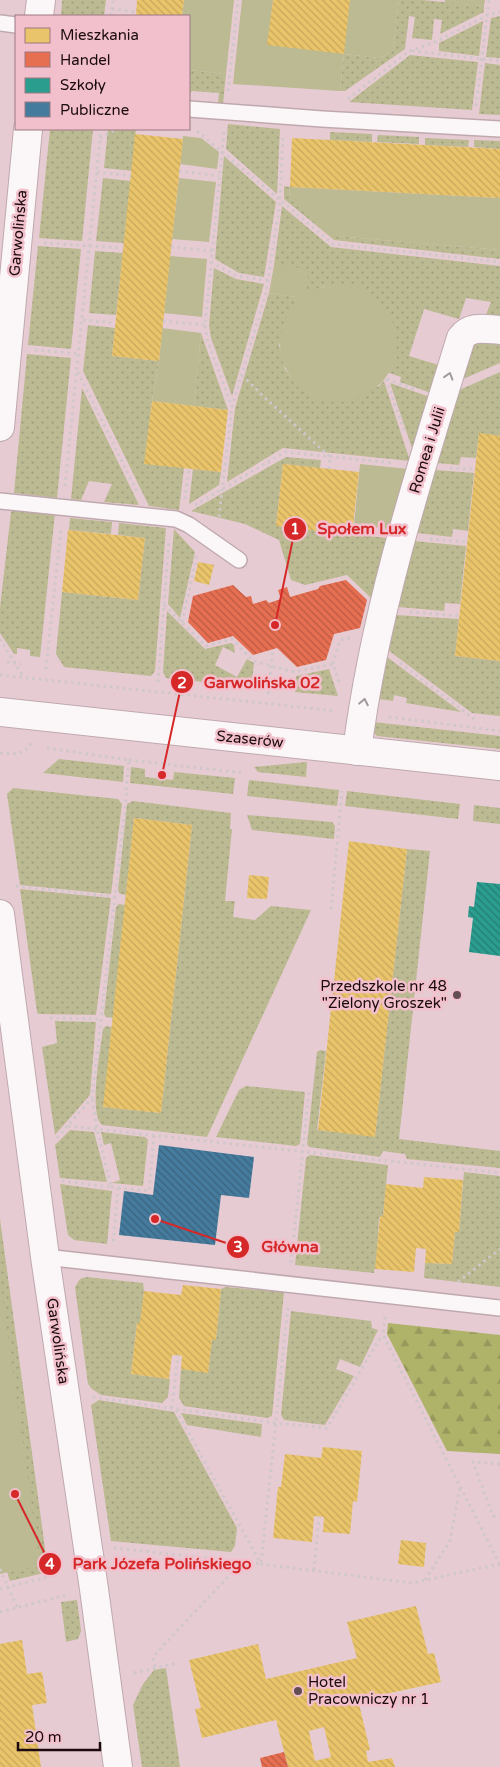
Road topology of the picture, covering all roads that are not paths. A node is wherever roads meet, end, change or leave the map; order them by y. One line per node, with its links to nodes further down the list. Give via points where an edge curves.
1 (41, 0): 2 (street)
2 (39, 15)
3 (0, 23): 4 (lane)
4 (15, 25)
5 (190, 109): 6 (lane)
6 (500, 129)
7 (28, 130): 9 (street, Garwolińska)
8 (500, 330): 13 (street, Romea i Julii, one-way to 8, via 382,610 461,338 474,329)
9 (0, 427)
10 (0, 501): 11 (lane, via 176,519)
11 (240, 560)
12 (0, 712): 13 (street, Szaserów)
13 (357, 751): 14 (street, Szaserów)
14 (500, 766)
15 (0, 914): 16 (street, Garwolińska)
16 (45, 1257): 17 (lane); 18 (street, Garwolińska)
17 (500, 1308)
18 (118, 1767)

